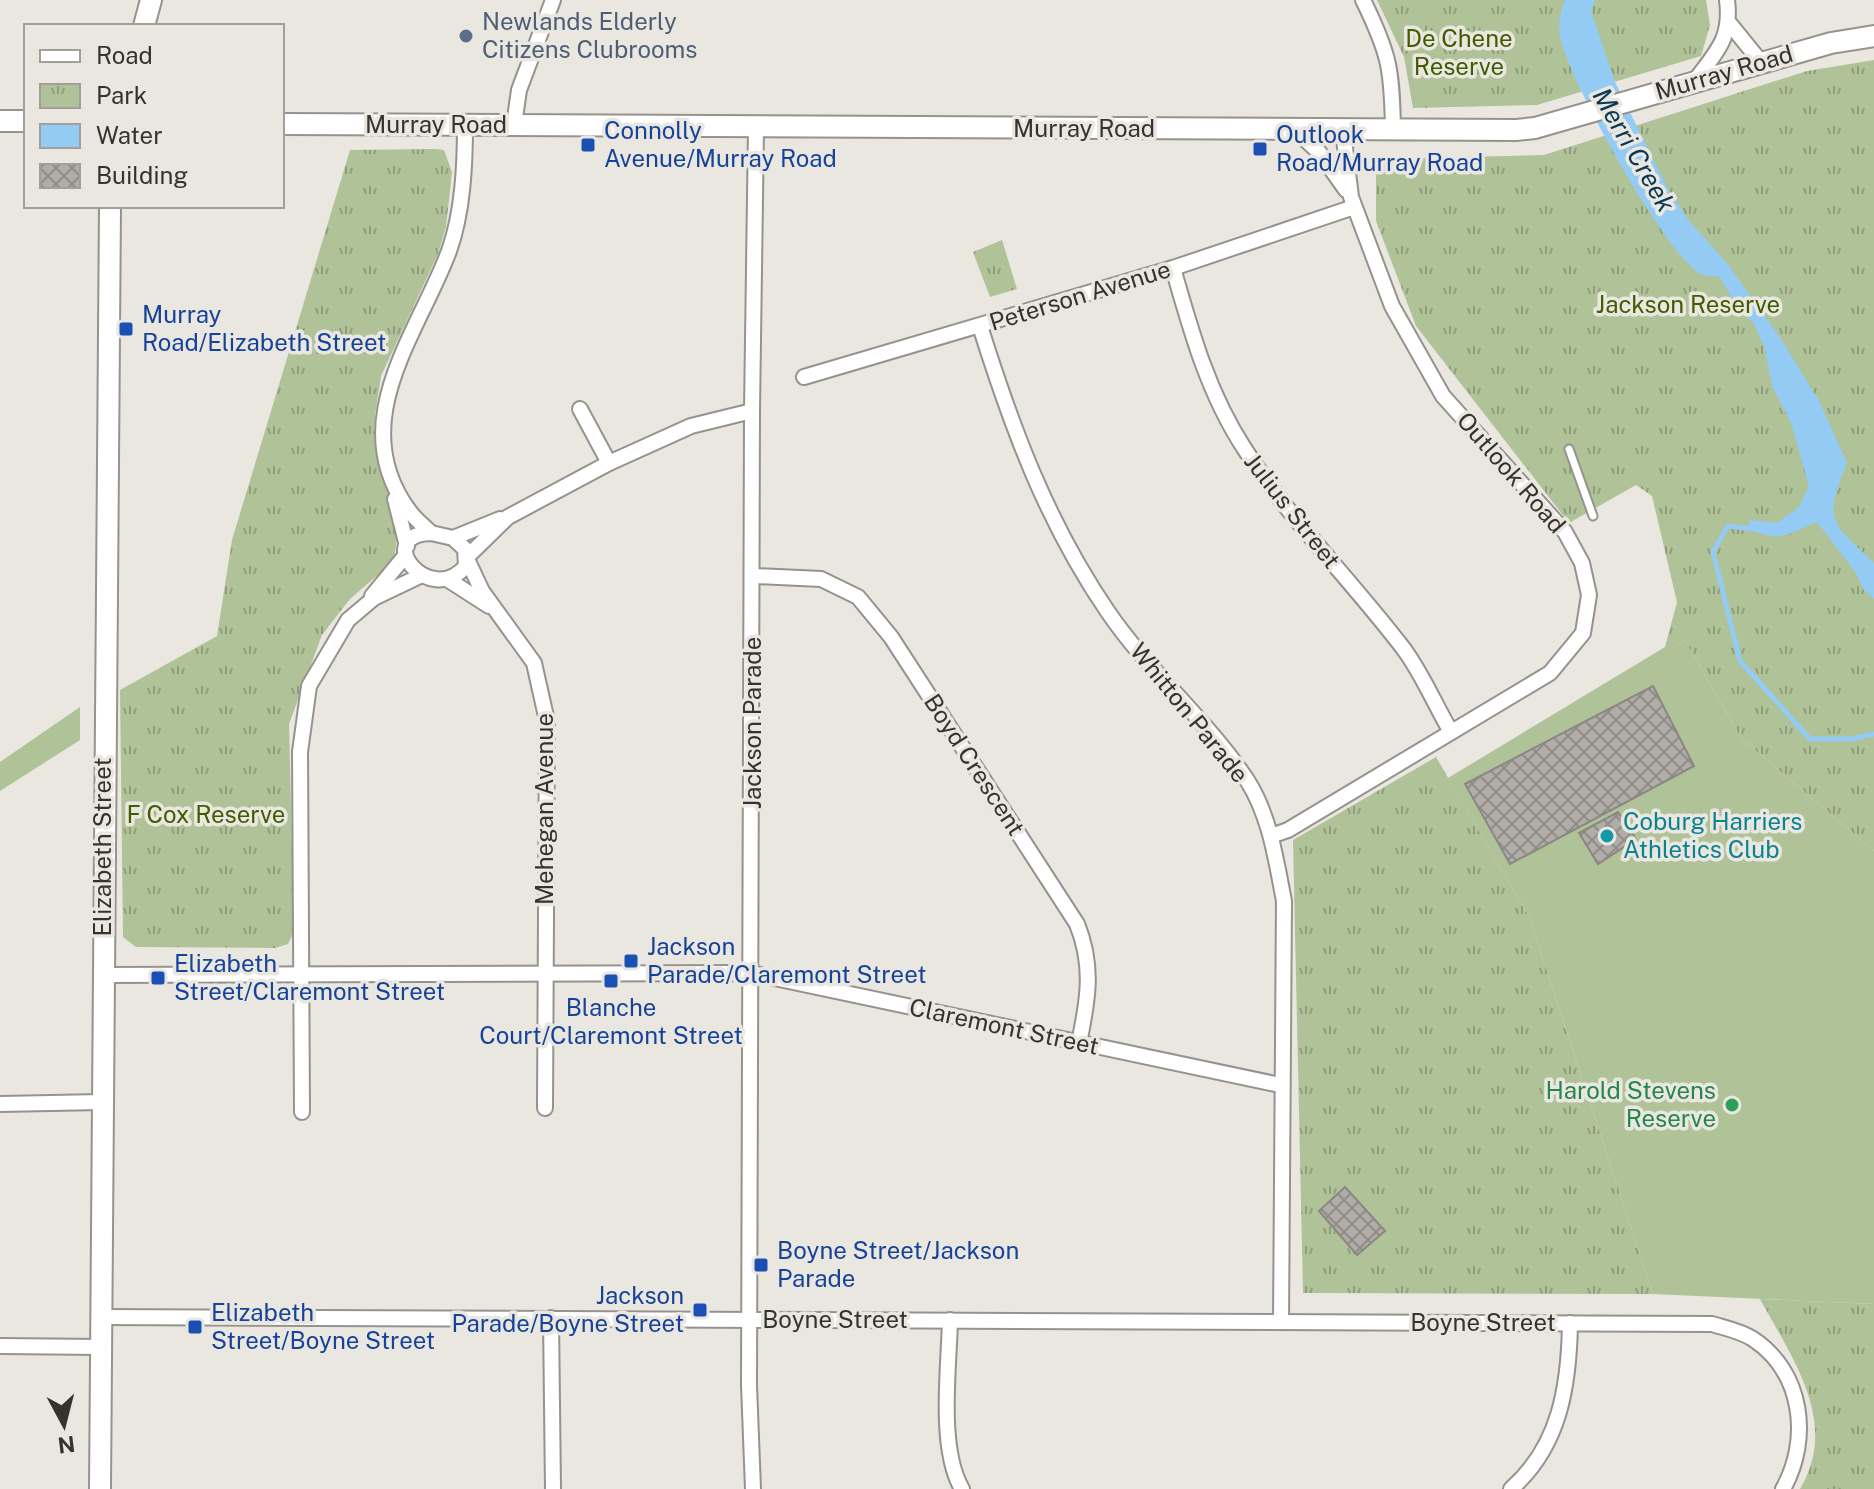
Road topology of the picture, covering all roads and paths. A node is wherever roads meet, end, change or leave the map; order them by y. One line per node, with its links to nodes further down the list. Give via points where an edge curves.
1 (151, 0): 5 (main road)
2 (553, 0): 14 (street, via 519,90)
3 (1363, 0): 18 (street, via 1390,64)
4 (1727, 0): 6 (street)
5 (145, 24)
6 (1730, 24): 8 (street); 9 (street, via 1722,45)
7 (1874, 36): 8 (main road, Murray Road)
8 (1760, 61): 9 (main road, Murray Road)
9 (1694, 82): 18 (main road, Murray Road, via 1535,128)
10 (0, 121): 11 (main road)
11 (24, 121)
12 (284, 124): 13 (main road, Murray Road)
13 (465, 124): 14 (main road, Murray Road); 28 (street, via 450,248 410,330 388,392 383,438)
14 (514, 125): 15 (main road, Murray Road)
15 (756, 127): 16 (main road, Murray Road); 25 (street, Jackson Parade)
16 (1296, 131): 17 (main road, Murray Road); 19 (street, Outlook Road, via 1319,152)
17 (1343, 131): 18 (main road, Murray Road); 19 (street, Outlook Road)
18 (1393, 131)
19 (1353, 202): 21 (street, Peterson Avenue); 40 (street, Outlook Road, via 1392,306 1443,396 1565,532 1582,563 1589,595 1583,633 1550,673)
20 (110, 208): 45 (main road, Elizabeth Street)
21 (1173, 268): 22 (street, Peterson Avenue); 40 (street, Julius Street, via 1199,357 1244,448 1302,529 1406,651)
22 (980, 326): 23 (street, Peterson Avenue); 41 (street, Whitton Parade, via 1014,433 1072,555 1150,668 1248,781)
23 (804, 377)
24 (580, 409): 27 (street)
25 (752, 411): 27 (street, via 691,426); 36 (street, Jackson Parade)
26 (1569, 449): 29 (lane)
27 (609, 463): 30 (street)
28 (394, 482): 31 (street, via 408,510); 33 (street)
29 (1593, 516)
30 (508, 517): 32 (street); 34 (street)
31 (431, 533): 32 (street); 33 (street, via 416,535)
32 (453, 538): 34 (street)
33 (406, 551): 35 (street, via 409,567); 38 (street)
34 (467, 558): 37 (street, via 458,575); 39 (street, Mehegan Avenue)
35 (422, 575): 37 (street); 38 (street)
36 (754, 576): 43 (street, Jackson Parade); 46 (street, Boyd Crescent, via 821,579 858,597 891,637 1077,924 1091,975)
37 (447, 579): 39 (street, Mehegan Avenue)
38 (364, 605): 44 (street, via 326,652 309,686 303,718)
39 (496, 611): 42 (street, Mehegan Avenue, via 534,663 547,721)
40 (1451, 732): 41 (street, Outlook Road)
41 (1271, 836): 47 (street, Whitton Parade, via 1284,901)
42 (545, 973): 43 (street, Claremont Street); 44 (street, Claremont Street); 50 (street, Mehegan Avenue)
43 (751, 973): 46 (street, Claremont Street); 54 (street, Jackson Parade)
44 (302, 974): 45 (street, Claremont Street); 51 (street)
45 (103, 975): 48 (main road, Elizabeth Street)
46 (1079, 1043): 47 (street, Claremont Street)
47 (1280, 1085): 56 (street, Whitton Parade)
48 (102, 1102): 49 (street); 52 (main road, Elizabeth Street)
49 (0, 1104)
50 (545, 1108)
51 (302, 1112)
52 (101, 1317): 53 (street, Boyne Street); 59 (main road, Elizabeth Street)
53 (551, 1318): 54 (street, Boyne Street); 61 (street)
54 (750, 1319): 55 (street, Boyne Street); 62 (street, Jackson Parade)
55 (950, 1320): 56 (street, Boyne Street); 63 (street, via 949,1446)
56 (1281, 1322): 57 (street, Boyne Street)
57 (1570, 1323): 64 (street, via 1559,1418 1540,1459); 65 (street, Boyne Street, via 1712,1324 1753,1339 1788,1377 1799,1412 1799,1447)
58 (0, 1346): 59 (street)
59 (101, 1347): 60 (main road, Elizabeth Street)
60 (100, 1489)
61 (553, 1489)
62 (753, 1489)
63 (962, 1489)
64 (1511, 1489)
65 (1783, 1489)

